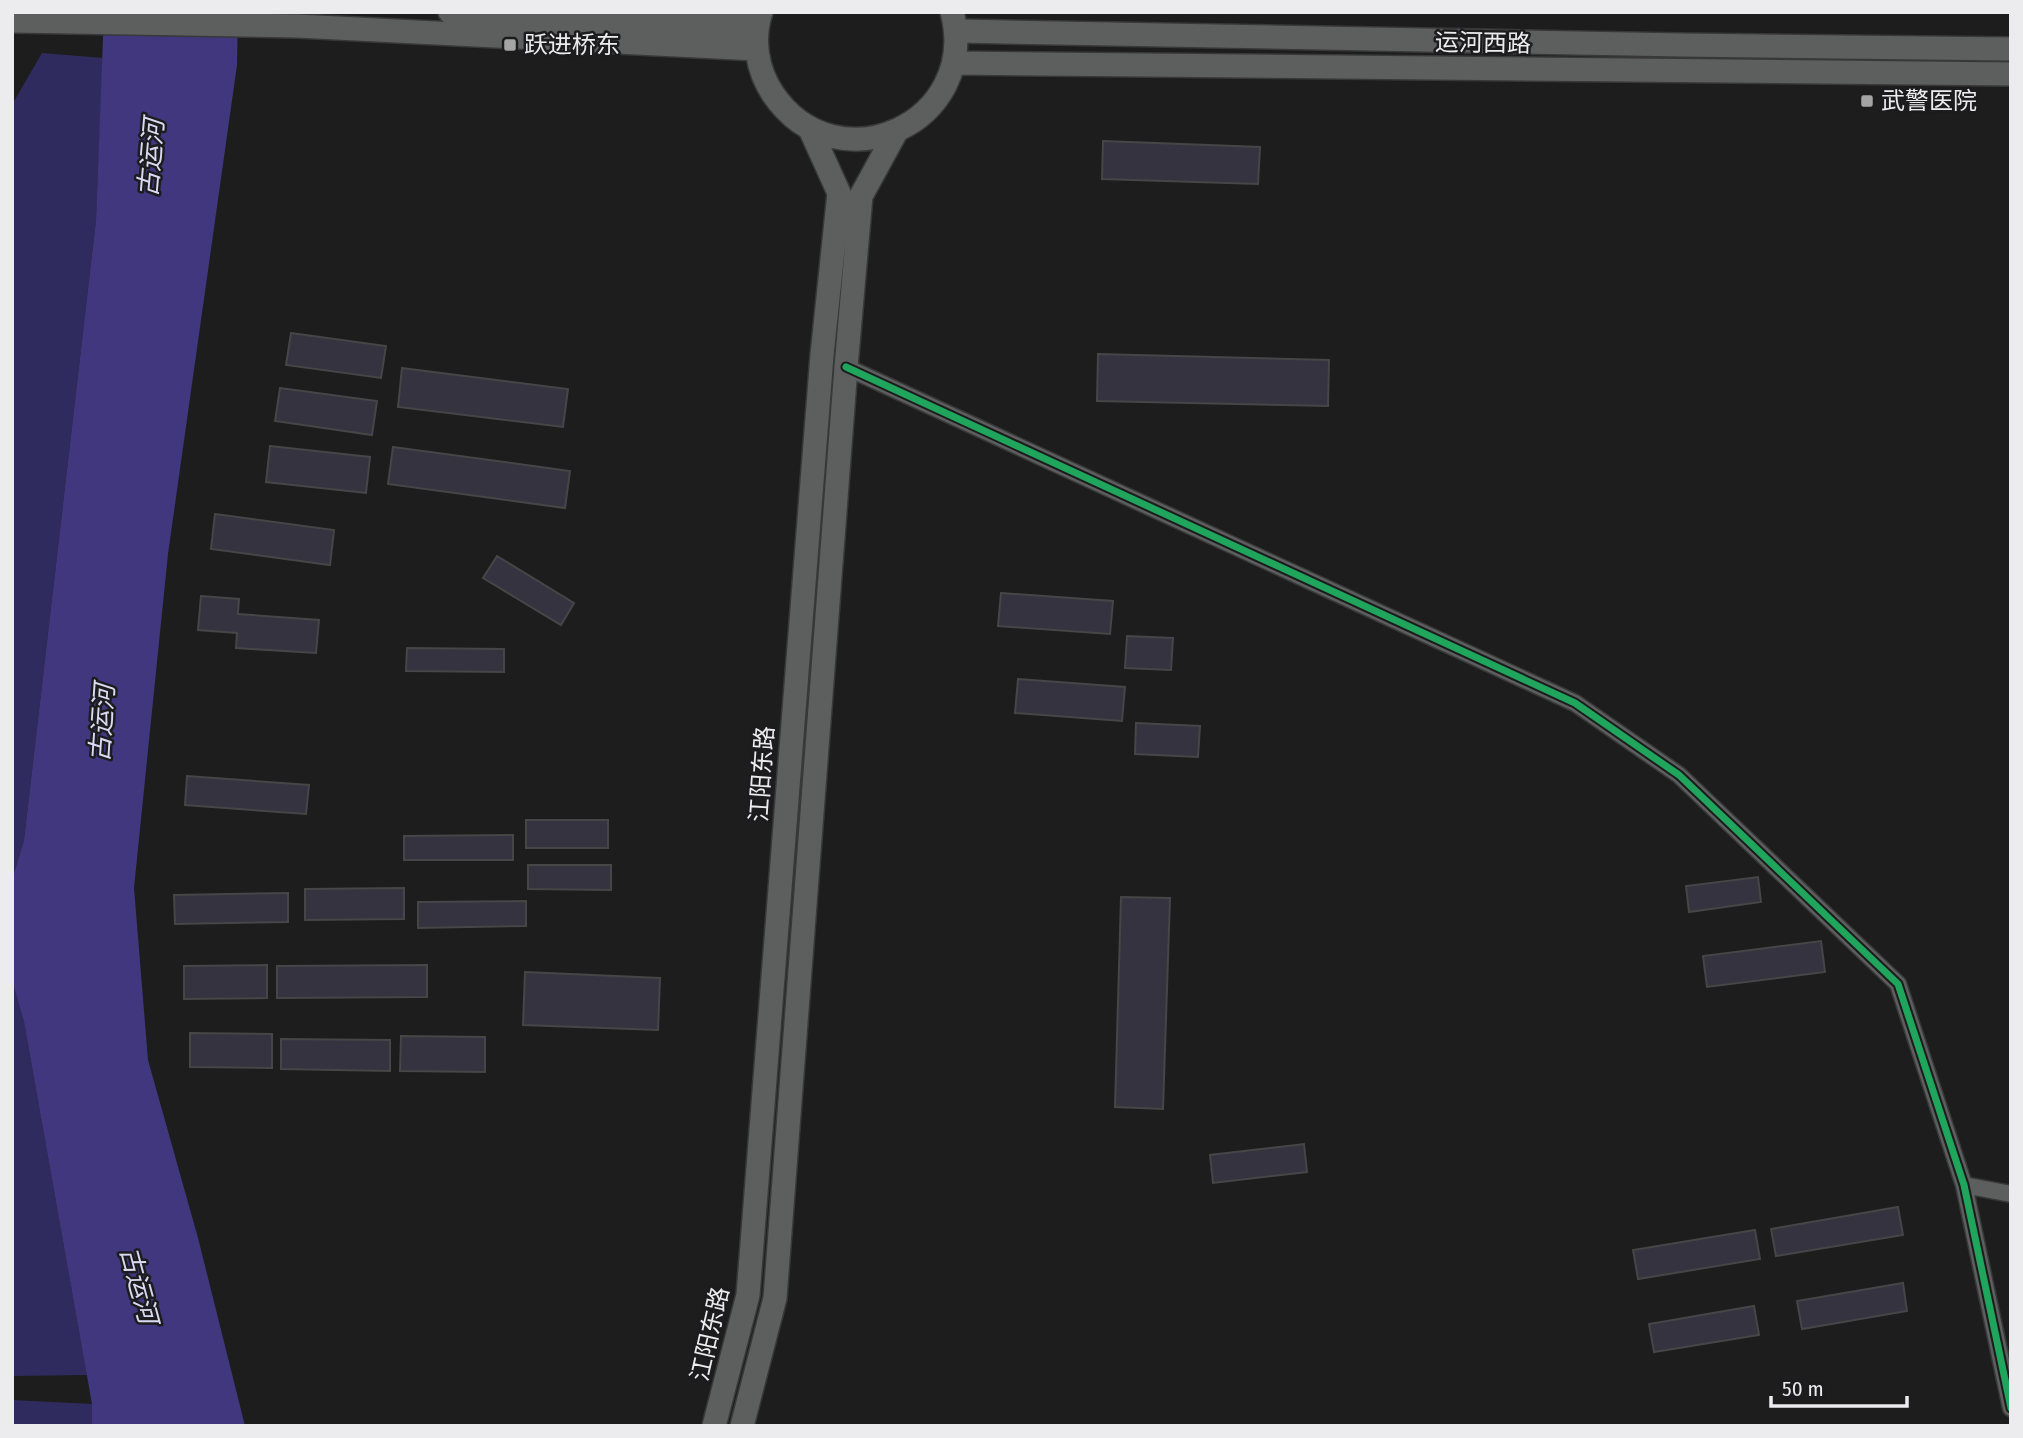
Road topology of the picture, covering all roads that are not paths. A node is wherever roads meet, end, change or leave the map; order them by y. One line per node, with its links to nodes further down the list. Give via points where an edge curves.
1 (450, 12): 2 (main road)
2 (759, 19): 5 (main road)
3 (12, 21): 5 (main road, via 297,26)
4 (955, 22): 6 (main road, 运河西路, via 1681,45); 7 (main road)
5 (756, 49): 9 (main road, via 765,81 783,109)
6 (2011, 49)
7 (955, 63): 8 (main road, 运河西路); 10 (main road, via 943,92 923,116)
8 (2011, 74)
9 (810, 129): 10 (main road, via 842,139 870,139); 15 (main road, 江阳东路, via 839,193 822,355 748,1295)
10 (896, 132): 11 (main road, via 861,196)
11 (846, 367): 12 (street, via 1575,703 1679,775 1898,984); 16 (main road, via 775,1298)
12 (1965, 1185): 13 (street); 14 (street)
13 (2011, 1194)
14 (2011, 1408)
15 (714, 1426)
16 (742, 1426)

